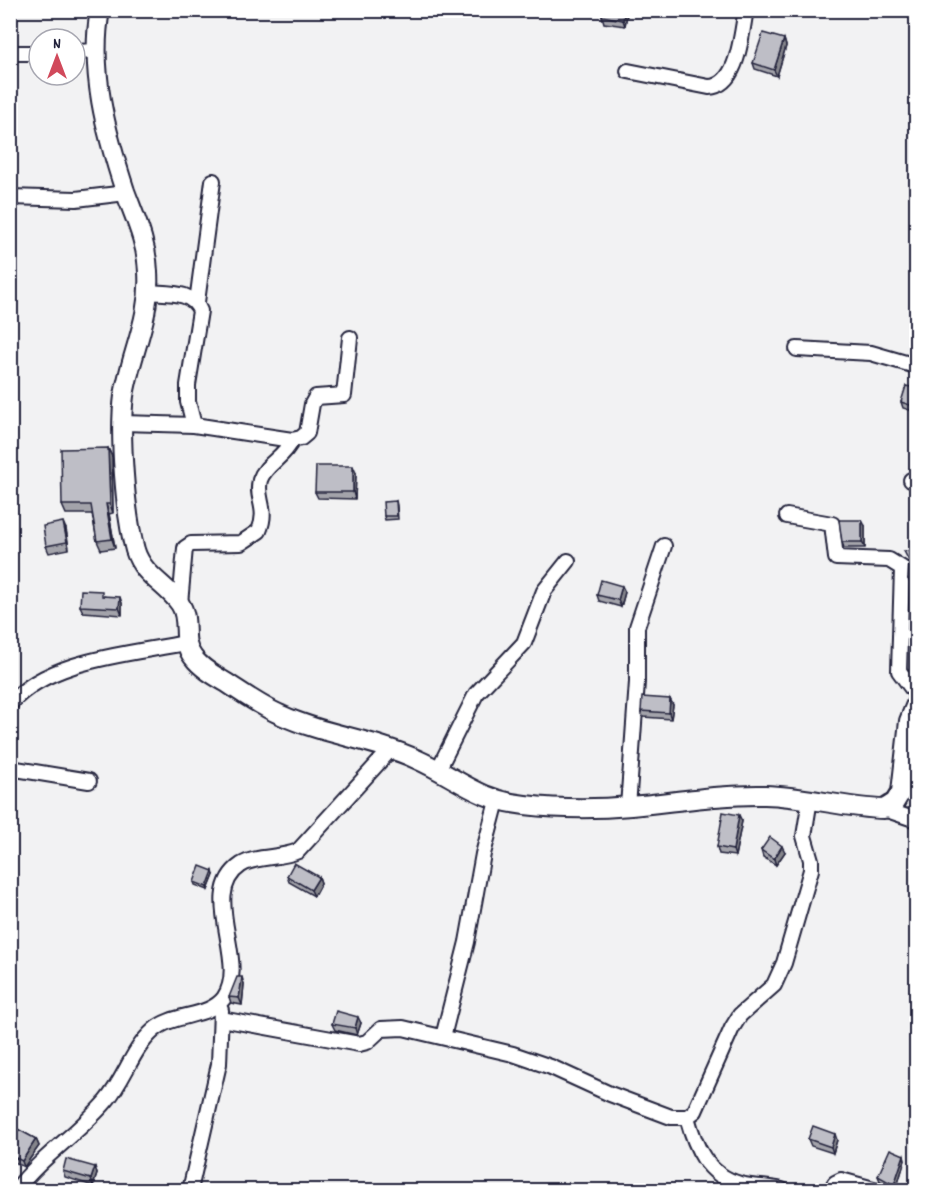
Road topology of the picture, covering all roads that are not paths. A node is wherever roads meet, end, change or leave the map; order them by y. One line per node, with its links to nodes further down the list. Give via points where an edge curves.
1 (100, 10): 4 (street)
2 (746, 10): 7 (street, via 732,70 719,86)
3 (87, 51): 4 (street)
4 (97, 51): 9 (street, via 104,113)
5 (27, 52): 6 (street)
6 (10, 53)
7 (628, 71)
8 (213, 181): 12 (street)
9 (126, 193): 10 (street, via 76,199); 11 (street, via 146,252)
10 (10, 197)
11 (148, 292): 12 (street, via 188,296); 16 (street, via 141,338 124,396)
12 (196, 302): 17 (street, via 200,311 188,402)
13 (350, 338): 18 (street, via 344,395 316,397 307,433)
14 (796, 349): 15 (street, via 871,353)
15 (916, 366)
16 (122, 423): 17 (street); 22 (street, via 136,553 147,573)
17 (194, 425): 18 (street)
18 (292, 440): 22 (street, via 286,452 262,476 259,486 264,510 259,531 241,543 191,544 185,548)
19 (787, 516): 24 (street, via 832,524 836,558 889,560 902,568 898,671)
20 (664, 546): 33 (street, via 637,627)
21 (568, 561): 29 (street, via 544,591 525,643 476,694)
22 (180, 604): 23 (street, via 185,618)
23 (185, 643): 25 (street, via 56,672 30,686); 27 (street, via 210,672 282,716)
24 (916, 694)
25 (10, 704)
26 (916, 704): 34 (street, via 909,721 901,792)
27 (391, 749): 29 (street); 36 (street, via 298,851 284,858 243,864 226,880 223,892 230,979)
28 (10, 768): 30 (street)
29 (438, 770): 32 (street)
30 (89, 781)
31 (810, 799): 33 (street, via 765,795 718,797); 34 (street); 39 (street, via 804,836 811,870 784,963 768,992 740,1015 695,1111)
32 (497, 801): 33 (street); 38 (street)
33 (628, 807)
34 (884, 809): 35 (street)
35 (916, 820)
36 (221, 1001): 37 (street); 40 (street, via 154,1029 104,1104 40,1163)
37 (221, 1018): 38 (street, via 359,1044 391,1026); 41 (street, via 219,1064)
38 (443, 1037): 39 (street, via 522,1058 671,1117)
39 (687, 1117): 42 (street, via 696,1149 727,1179)
40 (16, 1191)
41 (190, 1191)
42 (782, 1191)
43 (831, 1191): 44 (street, via 841,1180)
44 (877, 1191)

